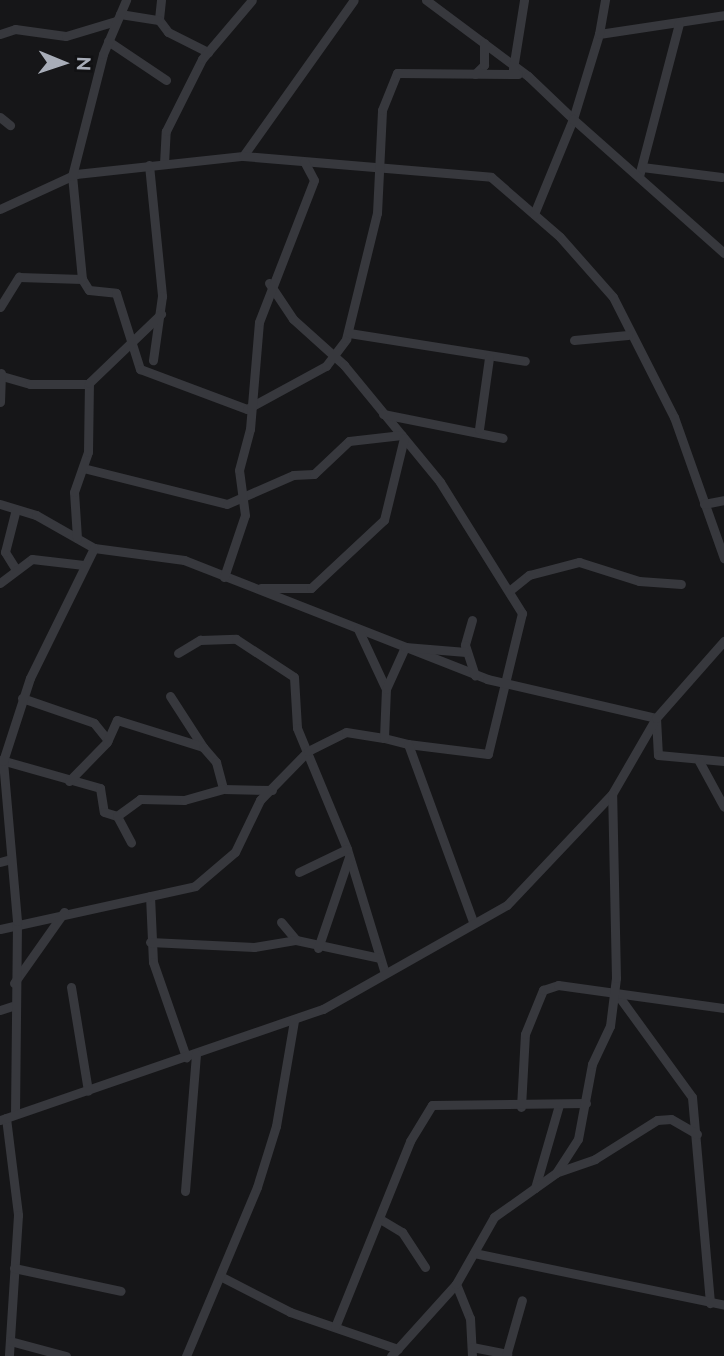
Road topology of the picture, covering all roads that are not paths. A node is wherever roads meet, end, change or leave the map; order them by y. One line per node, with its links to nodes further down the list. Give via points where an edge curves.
1 (126, 0): 11 (street)
2 (161, 0): 12 (street)
3 (252, 0): 18 (street)
4 (354, 0): 25 (street)
5 (426, 0): 9 (street)
6 (444, 0): 9 (street)
7 (524, 0): 19 (street)
8 (605, 0): 15 (street)
9 (443, 13): 17 (street)
10 (724, 15): 13 (street)
11 (118, 18): 12 (street); 14 (street, via 66,36 15,29); 16 (street)
12 (159, 20): 18 (street, via 168,32)
13 (680, 23): 15 (street); 30 (street)
14 (0, 34)
15 (599, 34): 23 (street)
16 (108, 41): 21 (street); 31 (street)
17 (484, 43): 19 (street); 20 (street, via 484,65)
18 (208, 52): 27 (street, via 166,131)
19 (516, 71): 20 (street); 23 (street)
20 (475, 74): 28 (street, via 397,73 382,110)
21 (166, 80)
22 (0, 117): 24 (street)
23 (573, 119): 30 (street); 34 (street)
24 (10, 125)
25 (243, 156): 26 (street); 27 (street)
26 (304, 161): 28 (street); 37 (street, via 314,180)
27 (164, 164): 29 (street)
28 (375, 164): 34 (street, via 484,174); 40 (street, via 377,213)
29 (149, 165): 31 (street); 39 (street, via 161,253)
30 (640, 172): 32 (street); 35 (street)
31 (72, 176): 33 (street); 36 (street)
32 (721, 177)
33 (0, 209)
34 (534, 214): 41 (street, via 602,283)
35 (724, 253)
36 (82, 279): 38 (street, via 19,277); 43 (street, via 89,290 116,293)
37 (269, 283): 44 (street, via 293,319); 51 (street)
38 (0, 307)
39 (161, 314): 43 (street); 46 (street)
40 (349, 333): 44 (street); 45 (street)
41 (628, 335): 42 (street); 60 (street, via 674,417)
42 (574, 340)
43 (132, 342): 49 (street); 51 (street, via 140,369)
44 (337, 358): 51 (street); 52 (street)
45 (489, 358): 47 (street); 53 (street)
46 (153, 360)
47 (525, 361)
48 (1, 374): 49 (street, via 30,384); 50 (street)
49 (89, 384): 56 (street)
50 (0, 402)
51 (250, 407): 57 (street, via 239,470)
52 (383, 414): 53 (street); 54 (street)
53 (479, 429): 55 (street)
54 (403, 436): 57 (street, via 349,441 314,474 293,475); 70 (street, via 384,520 311,588); 71 (street)
55 (503, 438)
56 (83, 468): 57 (street, via 160,483 211,504); 62 (street, via 74,492)
57 (242, 496): 67 (street, via 245,515)
58 (724, 500): 60 (street)
59 (0, 504): 61 (street)
60 (704, 504): 64 (street)
61 (16, 509): 62 (street); 66 (street, via 5,552)
62 (76, 538): 63 (street)
63 (94, 548): 65 (street); 67 (street, via 159,554)
64 (724, 558)
65 (84, 565): 66 (street, via 32,559); 82 (street)
66 (15, 568): 68 (street)
67 (224, 577): 70 (street)
68 (0, 583)
69 (681, 584): 71 (street, via 639,581 579,562 528,575)
70 (255, 589): 73 (street)
71 (509, 591): 79 (street, via 522,613)
72 (472, 620): 76 (street)
73 (358, 629): 75 (street); 80 (street)
74 (724, 640): 83 (street)
75 (405, 647): 76 (street); 78 (street); 80 (street)
76 (466, 652): 78 (street)
77 (178, 653): 88 (street, via 200,640 236,639 294,677 293,714)
78 (475, 675): 79 (street)
79 (502, 684): 83 (street); 86 (street, via 488,754)
80 (386, 689): 84 (street)
81 (170, 696): 87 (street)
82 (22, 698): 85 (street, via 94,723); 89 (street)
83 (656, 718): 90 (street, via 653,751); 95 (street)
84 (384, 738): 86 (street); 88 (street, via 346,732)
85 (108, 740): 87 (street, via 117,720); 92 (street)
86 (408, 744): 108 (street)
87 (203, 747): 93 (street, via 216,762)
88 (308, 751): 94 (street); 100 (street)
89 (2, 761): 92 (street); 98 (street)
90 (699, 761): 91 (street); 96 (street)
91 (724, 761)
92 (69, 781): 97 (street, via 100,788 104,812)
93 (223, 789): 94 (street); 97 (street, via 184,800 140,799)
94 (272, 790): 104 (street, via 235,852 195,886)
95 (612, 794): 108 (street, via 523,894); 117 (street)
96 (724, 807)
97 (117, 816): 99 (street)
98 (3, 824): 101 (street)
99 (131, 842)
100 (348, 853): 103 (street); 112 (street); 113 (street)
101 (11, 859): 102 (street); 106 (street)
102 (0, 862)
103 (299, 872)
104 (150, 896): 105 (street); 111 (street)
105 (65, 911): 106 (street); 115 (street)
106 (17, 921): 109 (street); 115 (street)
107 (281, 922): 110 (street)
108 (473, 922): 114 (street)
109 (0, 929)
110 (296, 940): 111 (street, via 254,947); 112 (street)
111 (150, 942): 123 (street)
112 (318, 948): 113 (street)
113 (379, 958): 114 (street)
114 (385, 973): 121 (street)
115 (12, 985): 118 (street)
116 (71, 987): 124 (street)
117 (616, 997): 119 (street); 125 (street); 127 (street, via 558,985 534,1000 524,1034); 129 (street, via 689,1087)
118 (12, 1006): 120 (street); 128 (street)
119 (724, 1008)
120 (0, 1010)
121 (294, 1021): 122 (street); 137 (street, via 276,1126)
122 (196, 1053): 123 (street); 132 (street)
123 (186, 1057): 124 (street)
124 (88, 1091): 128 (street)
125 (586, 1103): 126 (street); 130 (street, via 575,1147)
126 (559, 1105): 127 (street); 131 (street)
127 (521, 1107): 133 (street, via 432,1105)
128 (7, 1117): 136 (street, via 18,1215)
129 (697, 1134): 130 (street, via 665,1118 595,1159); 141 (street)
130 (556, 1173): 131 (street)
131 (535, 1188): 134 (street, via 494,1217)
132 (184, 1191)
133 (380, 1219): 135 (street, via 402,1232); 143 (street)
134 (474, 1252): 138 (street); 141 (street)
135 (425, 1266)
136 (14, 1268): 139 (street); 144 (street)
137 (220, 1276): 143 (street, via 289,1312); 150 (street)
138 (456, 1284): 145 (street); 146 (street)
139 (121, 1291)
140 (522, 1300): 147 (street)
141 (710, 1303): 142 (street)
142 (724, 1305)
143 (335, 1327): 145 (street)
144 (10, 1341): 148 (street); 149 (street)
145 (398, 1349): 151 (street)
146 (472, 1352): 147 (street)
147 (507, 1355)
148 (9, 1356)
149 (66, 1356)
150 (187, 1356)
151 (391, 1356)

